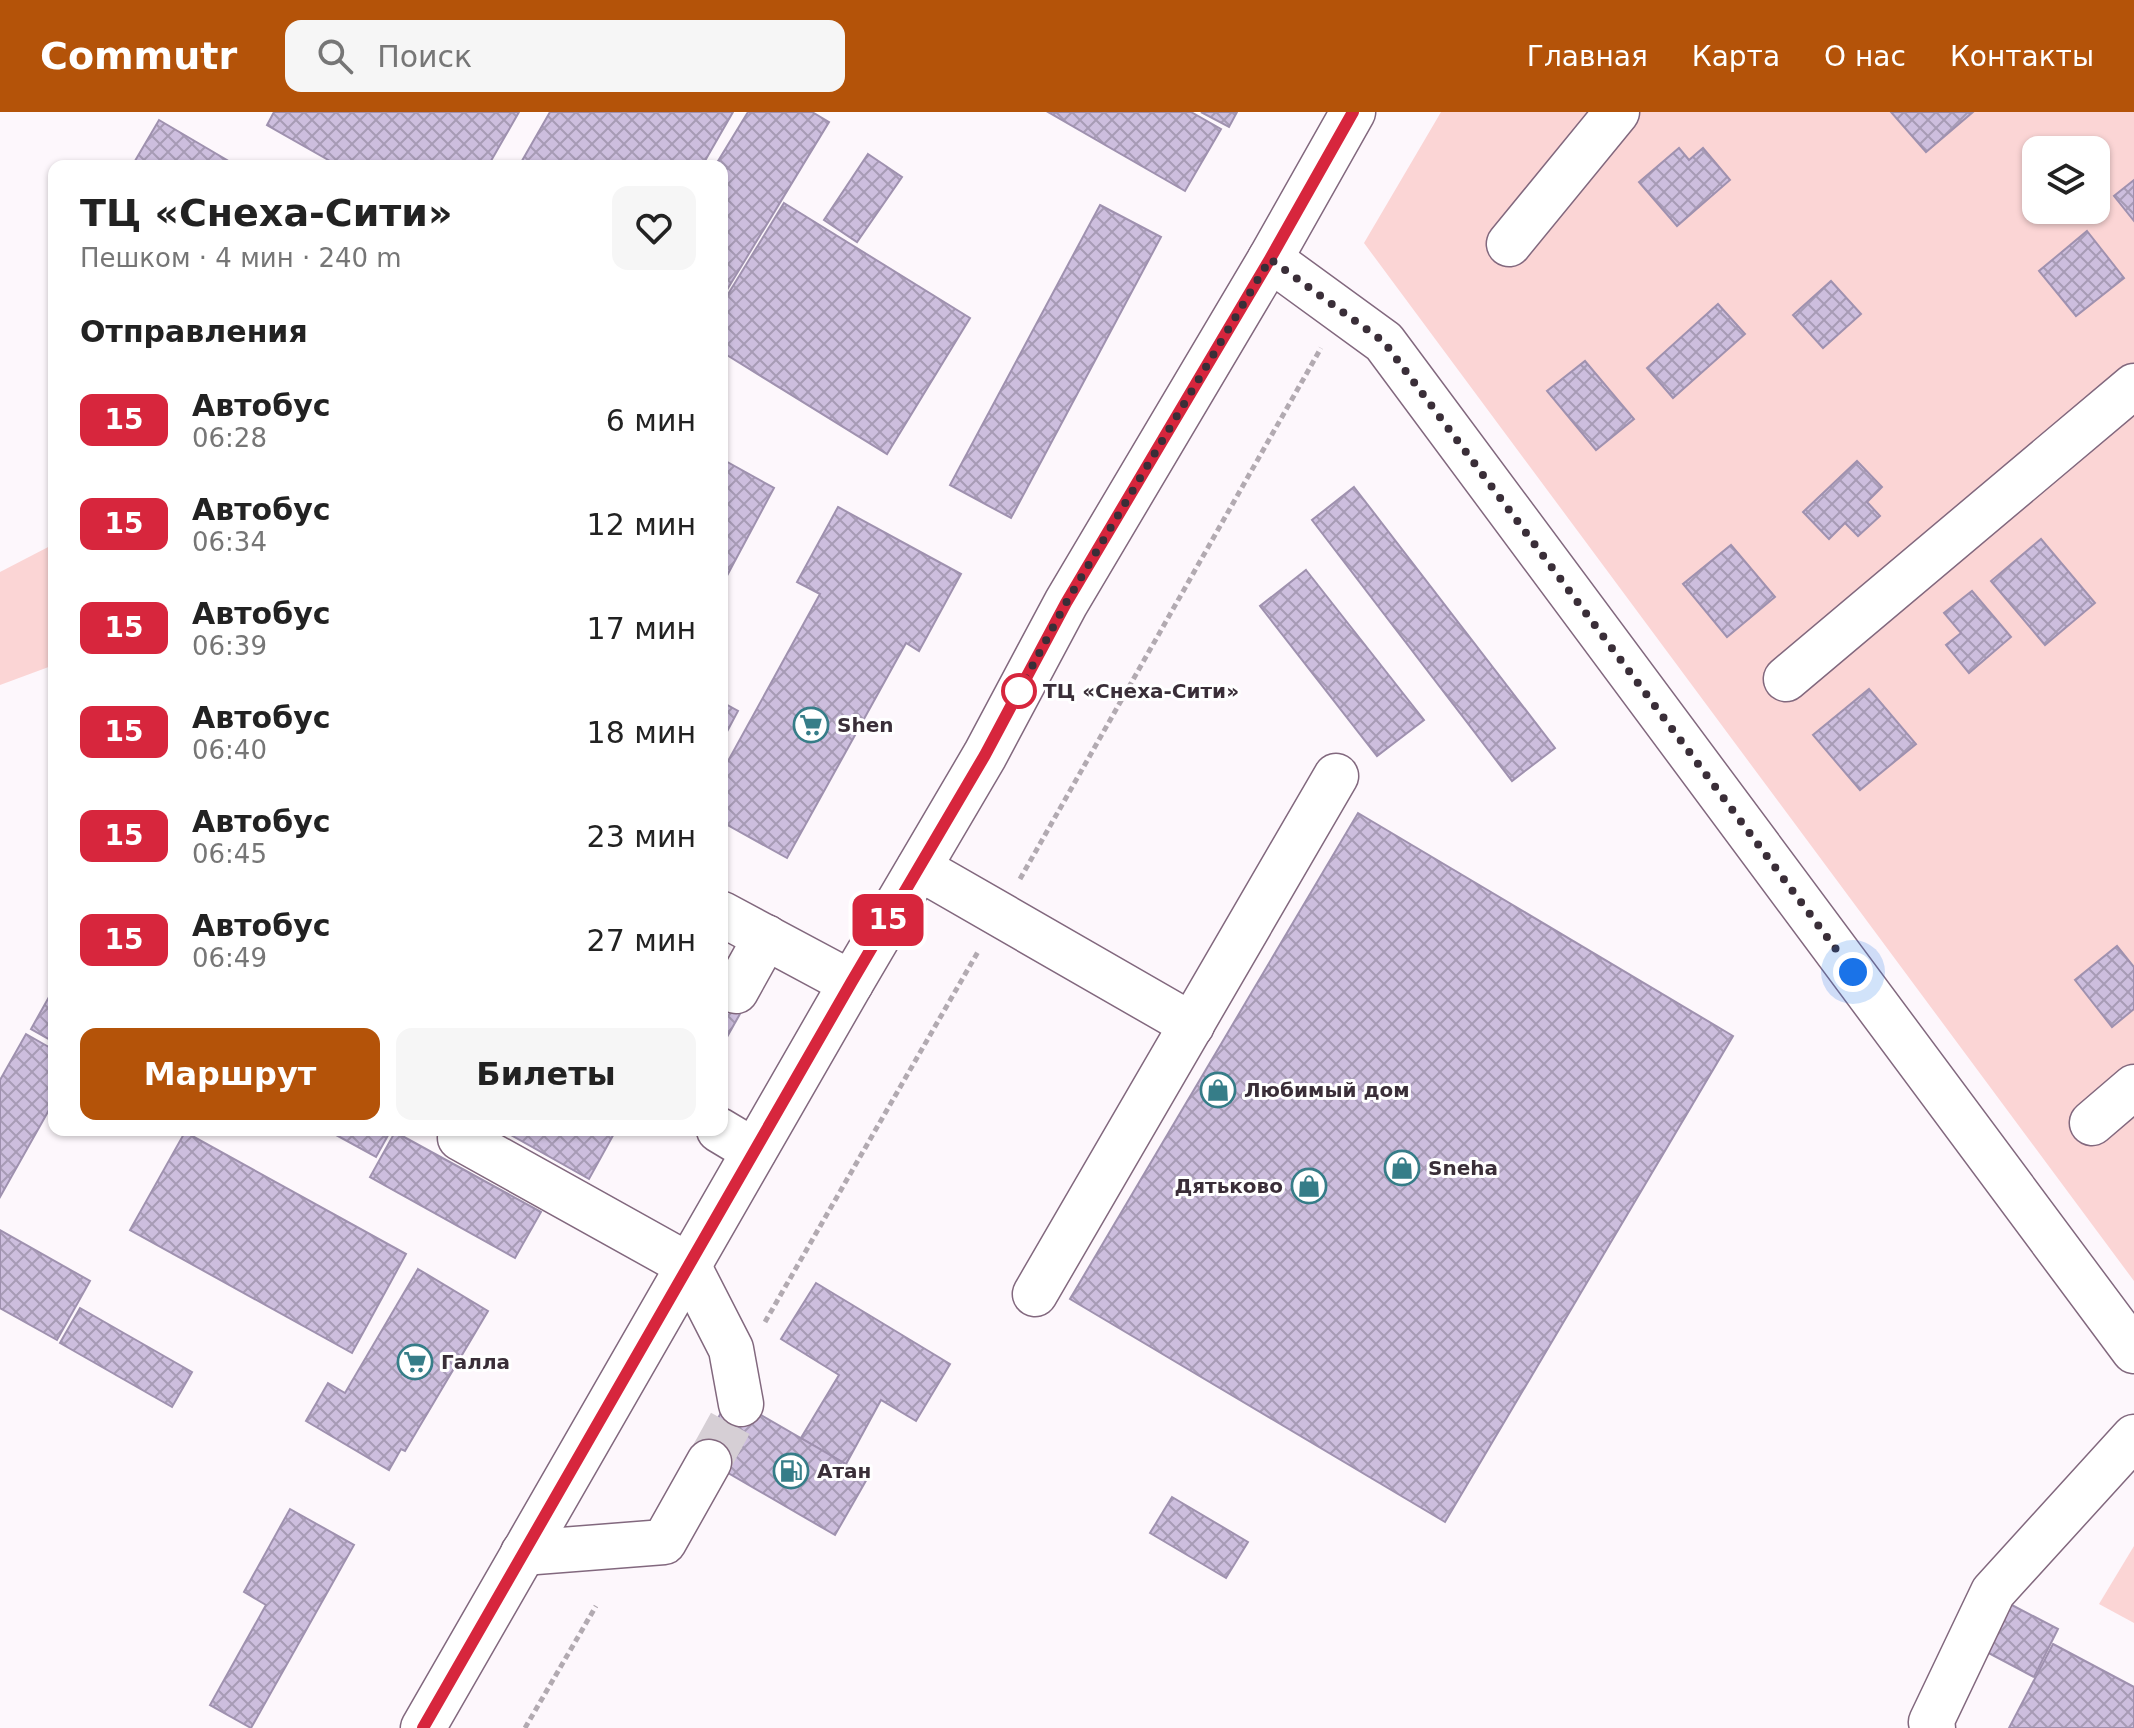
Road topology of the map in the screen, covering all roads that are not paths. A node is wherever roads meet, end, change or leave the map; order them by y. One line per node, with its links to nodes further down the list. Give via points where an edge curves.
1 (1353, 112): 4 (main road)
2 (1617, 112): 3 (main road)
3 (1509, 244)
4 (1270, 259): 8 (main road, via 1066,603); 20 (main road, via 1384,342)
5 (2134, 386): 6 (main road)
6 (1786, 679)
7 (1336, 776): 13 (main road)
8 (919, 868): 11 (main road); 13 (main road)
9 (728, 917): 10 (main road)
10 (766, 937): 11 (main road); 12 (main road)
11 (851, 983): 17 (main road)
12 (736, 991)
13 (1192, 1025): 19 (main road)
14 (2134, 1087): 15 (main road)
15 (2092, 1123)
16 (461, 1136): 18 (main road)
17 (736, 1141): 18 (main road)
18 (688, 1265): 21 (main road, via 731,1349); 24 (main road)
19 (1035, 1294)
20 (2134, 1351)
21 (738, 1389)
22 (2134, 1437): 26 (main road, via 1993,1592 1931,1722)
23 (709, 1462): 24 (main road, via 664,1542)
24 (523, 1553): 25 (main road)
25 (423, 1728)
26 (1933, 1728)

